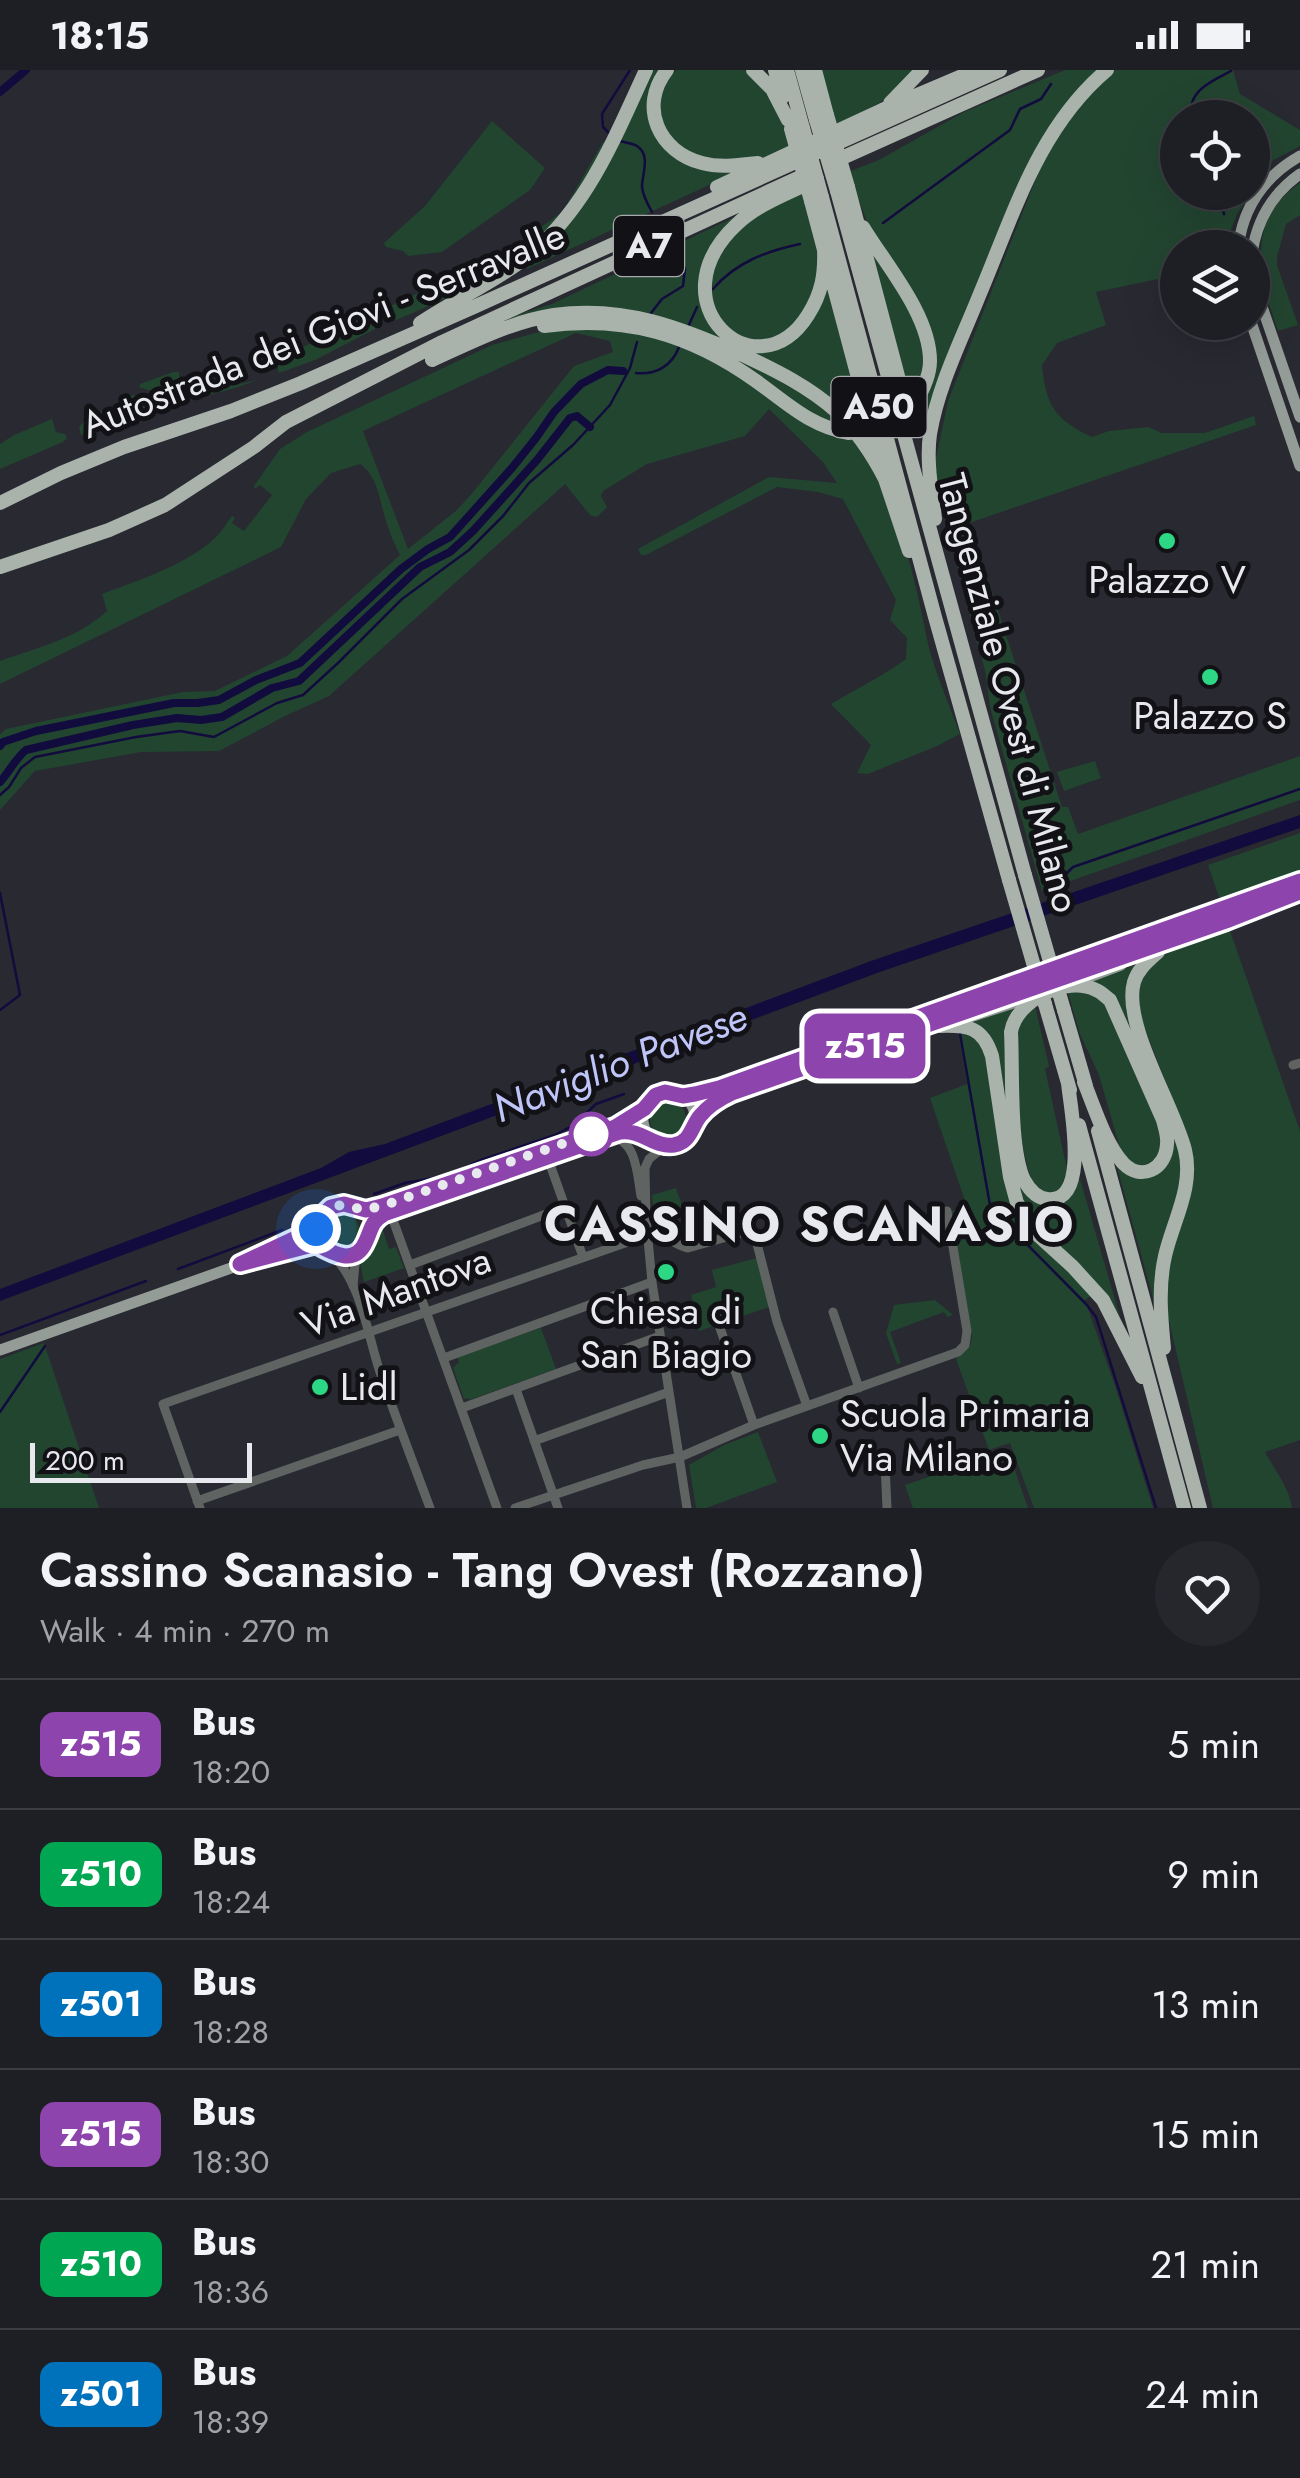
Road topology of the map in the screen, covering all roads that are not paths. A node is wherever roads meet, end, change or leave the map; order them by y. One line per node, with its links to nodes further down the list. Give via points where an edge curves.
1 (646, 70): 27 (highway, via 570,215 504,273)
2 (667, 70): 17 (highway, via 654,114 671,148 711,166)
3 (753, 70): 15 (highway)
4 (775, 70): 15 (highway)
5 (788, 70): 15 (highway, Tangenziale Ovest di Milano / A50)
6 (802, 70): 15 (highway, Tangenziale Ovest di Milano / A50)
7 (922, 70): 13 (highway)
8 (976, 70): 13 (highway, A7)
9 (1000, 70): 24 (highway, Autostrada dei Giovi - Serravalle / A7)
10 (1038, 70): 14 (highway, Autostrada dei Giovi - Serravalle / A7)
11 (1107, 70): 36 (highway, via 1070,108 1039,155 948,372 928,454)
12 (816, 73): 15 (highway)
13 (882, 110): 17 (highway, A7)
14 (925, 120): 23 (highway, via 736,225 705,278 714,322 732,339 750,344 786,338 818,295); 29 (highway, Autostrada dei Giovi - Serravalle / A7)
15 (805, 122): 19 (highway, Tangenziale Ovest di Milano / A50, bridge); 19 (highway, bridge)
16 (1298, 157): 21 (main road, via 1254,199)
17 (769, 163): 24 (highway, A7, via 529,274)
18 (1300, 174): 22 (main road, via 1267,208)
19 (830, 194): 20 (highway); 23 (highway); 38 (highway, Tangenziale Ovest di Milano / A50); 39 (highway, Tangenziale Ovest di Milano / A50)
20 (856, 214): 30 (highway, via 925,331 928,373); 36 (highway)
21 (1242, 230)
22 (1257, 230)
23 (824, 249): 34 (highway)
24 (476, 306): 27 (highway, Autostrada dei Giovi - Serravalle / A7)
25 (1270, 330): 31 (main road)
26 (1257, 340): 33 (main road)
27 (391, 342): 35 (highway, Autostrada dei Giovi - Serravalle / A7)
28 (432, 360): 29 (highway); 32 (highway, via 536,328 582,322 640,328 694,344 808,419); 34 (highway, via 500,329 555,315 653,320 797,382 851,427)
29 (375, 378): 37 (highway, Autostrada dei Giovi - Serravalle / A7, via 286,422 165,505)
30 (914, 405)
31 (1300, 418)
32 (849, 433)
33 (1300, 466)
34 (885, 478): 39 (highway)
35 (0, 503)
36 (935, 517): 38 (highway)
37 (0, 567)
38 (944, 576): 47 (highway, Tangenziale Ovest di Milano / A50, bridge)
39 (935, 617): 44 (highway, Tangenziale Ovest di Milano / A50, bridge)
40 (1300, 881): 49 (main road)
41 (1300, 892): 42 (main road)
42 (1226, 921): 43 (main road); 46 (main road)
43 (1158, 952): 44 (main road); 79 (highway, via 1142,966 1133,997 1186,1156 1184,1193 1160,1287)
44 (1048, 997): 45 (main road); 47 (highway, via 1080,986 1110,1000 1163,1120 1168,1140 1157,1168 1135,1172 1123,1163); 48 (highway, Tangenziale Ovest di Milano / A50); 48 (highway, via 1022,1009 1012,1032 1021,1170 1041,1198 1063,1195 1074,1174)
45 (940, 1026): 46 (main road); 84 (highway, via 967,1026 986,1042 1016,1203 1102,1300)
46 (849, 1052): 51 (main road, via 721,1098)
47 (1084, 1082): 79 (highway, Tangenziale Ovest di Milano / A50)
48 (1068, 1083): 84 (highway, Tangenziale Ovest di Milano / A50)
49 (683, 1096): 50 (main road, via 656,1095); 51 (main road)
50 (644, 1109): 53 (main road); 56 (main road, via 615,1127 382,1206)
51 (695, 1121): 54 (main road, via 689,1136)
52 (607, 1136): 53 (main road, via 630,1131); 55 (main road); 60 (street, via 618,1136 631,1150)
53 (650, 1138): 54 (main road)
54 (666, 1145): 60 (street, via 646,1168)
55 (548, 1156): 57 (street); 62 (main road, via 384,1214)
56 (354, 1207): 59 (main road, via 335,1206); 62 (main road)
57 (565, 1208): 66 (street); 68 (street)
58 (947, 1211): 78 (street, via 965,1345)
59 (321, 1216): 65 (main road, via 316,1232); 67 (main road, via 302,1235)
60 (646, 1218): 63 (street)
61 (392, 1220): 68 (street)
62 (368, 1232): 64 (main road)
63 (648, 1235): 66 (street, Via Mantova); 69 (street); 82 (street, via 688,1248 754,1232)
64 (362, 1247): 65 (main road, via 348,1256); 70 (street)
65 (326, 1250): 67 (main road, via 309,1245); 70 (street)
66 (583, 1257): 71 (street, Via Mantova)
67 (240, 1264): 76 (main road)
68 (410, 1266): 71 (street)
69 (652, 1282): 75 (street); 77 (street)
70 (353, 1289): 74 (street)
71 (427, 1312): 74 (street, Via Mantova); 77 (street)
72 (833, 1312): 78 (street)
73 (720, 1328): 85 (street)
74 (369, 1333): 86 (street); 91 (street, Via Mantova, via 163,1404)
75 (660, 1336): 80 (street); 81 (street)
76 (0, 1350)
77 (444, 1358): 83 (street)
78 (859, 1388): 82 (street)
79 (1168, 1388): 99 (highway, Tangenziale Ovest di Milano / A50)
80 (516, 1389): 83 (street); 87 (street)
81 (669, 1392): 87 (street); 88 (street)
82 (808, 1406): 85 (street)
83 (462, 1408): 93 (street)
84 (1158, 1408): 98 (highway, Tangenziale Ovest di Milano / A50)
85 (754, 1425): 88 (street)
86 (400, 1430): 91 (street); 92 (street)
87 (534, 1440): 90 (street)
88 (680, 1457): 90 (street); 96 (street)
89 (885, 1464): 97 (street)
90 (553, 1495): 94 (street); 95 (street)
91 (198, 1504)
92 (430, 1508)
93 (497, 1508)
94 (515, 1508)
95 (558, 1508)
96 (687, 1508)
97 (887, 1508)
98 (1184, 1508)
99 (1200, 1508)

